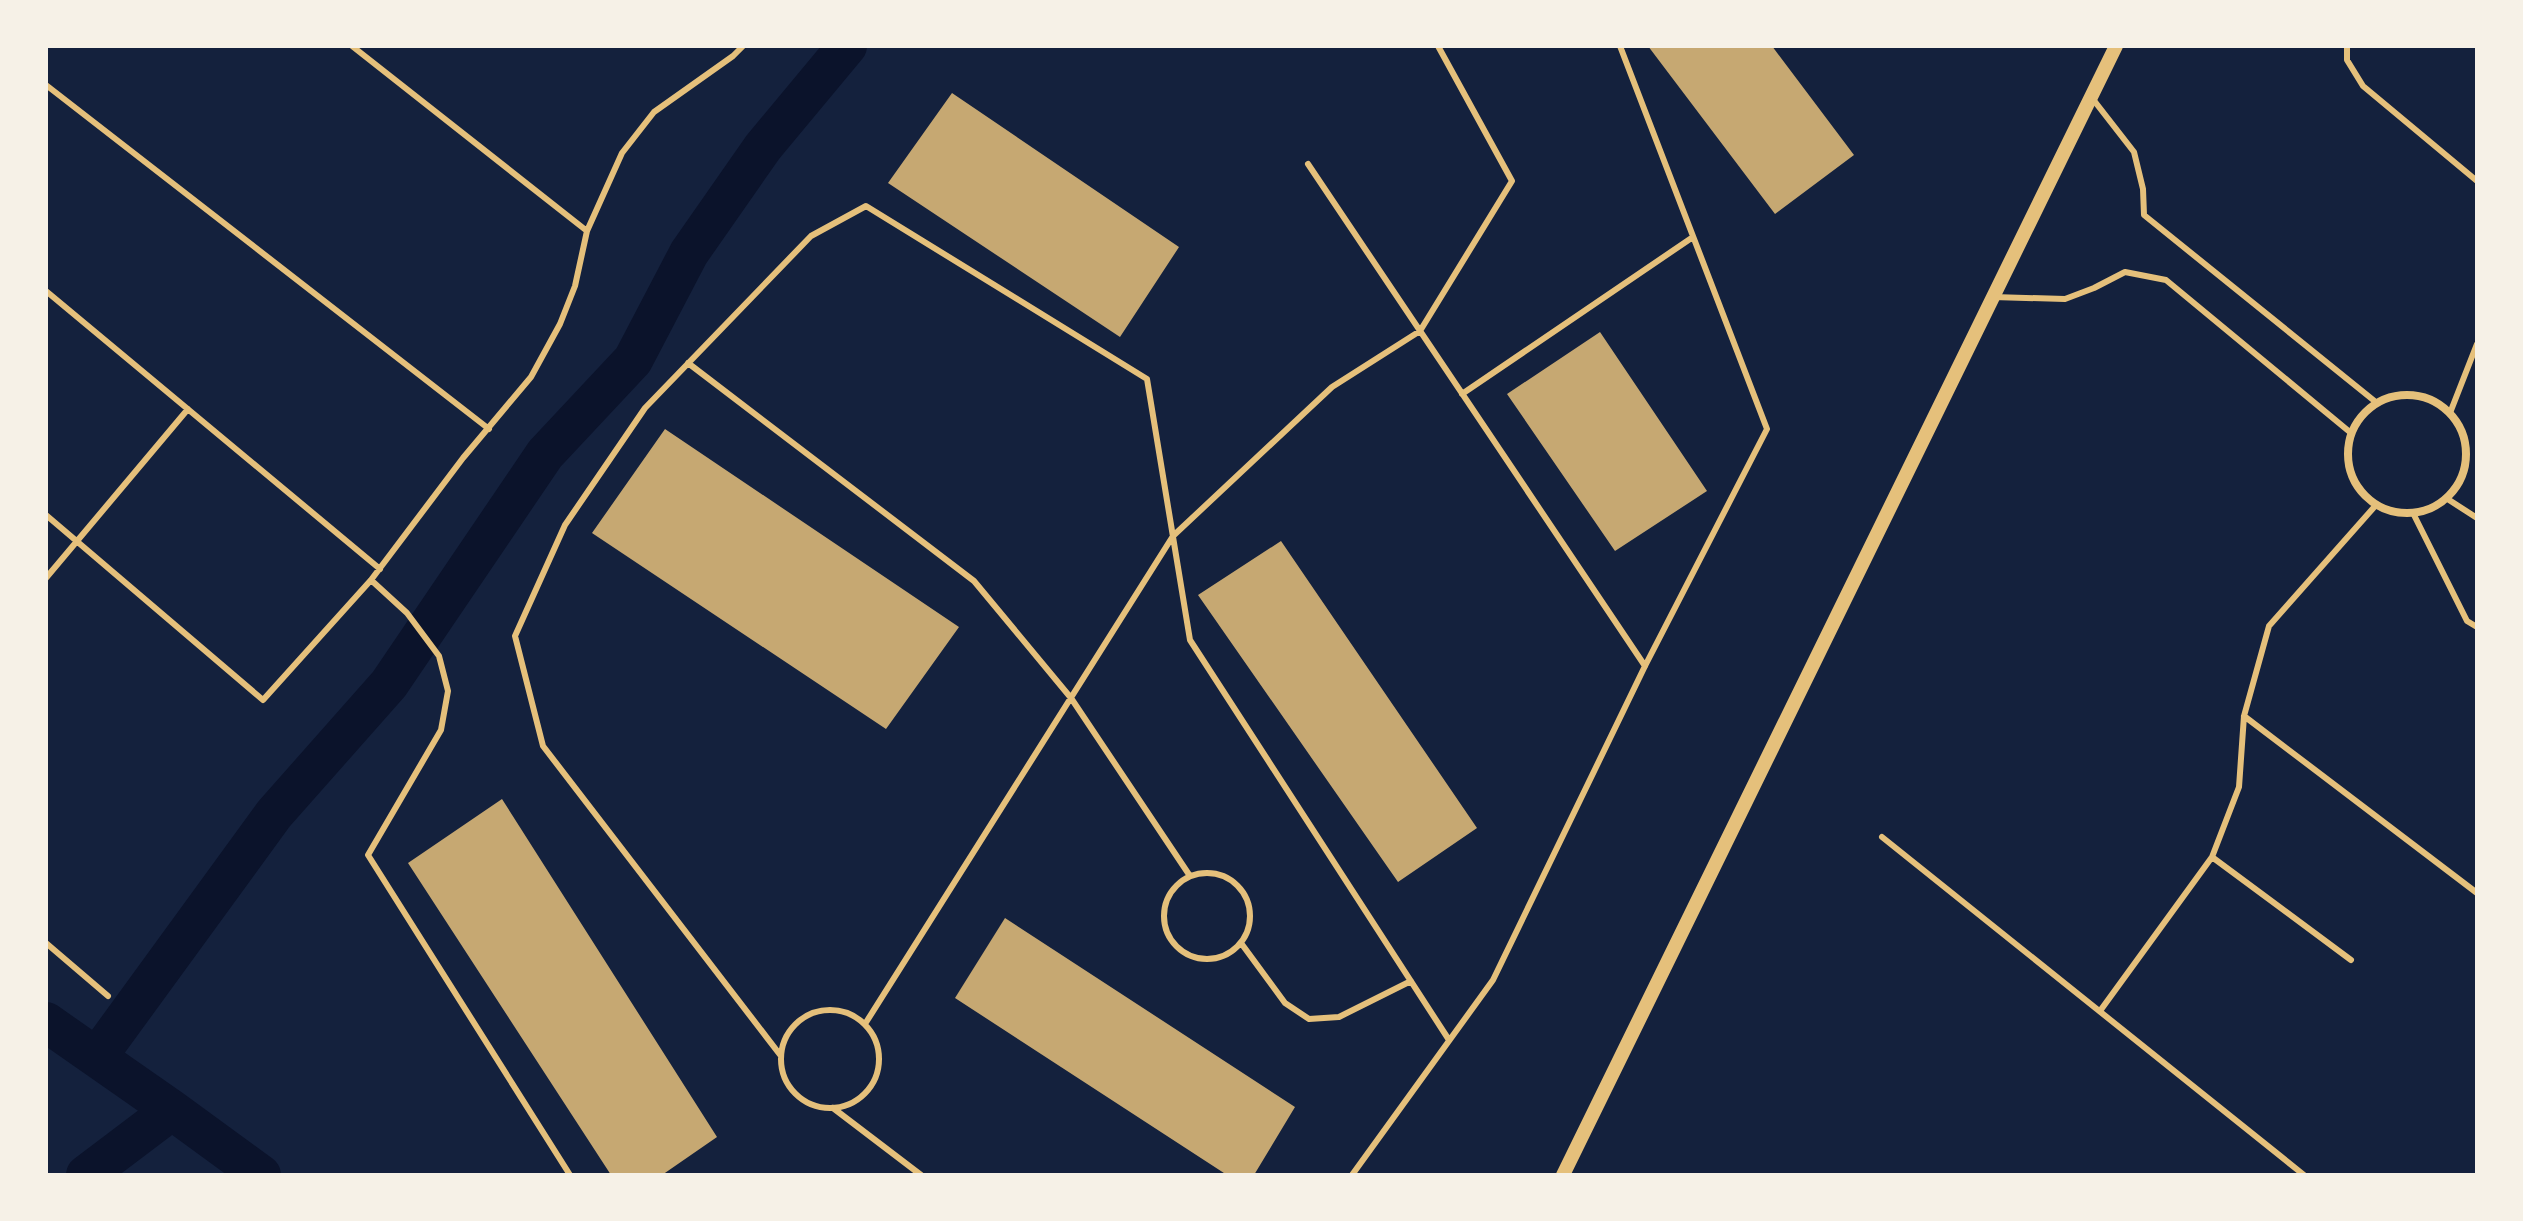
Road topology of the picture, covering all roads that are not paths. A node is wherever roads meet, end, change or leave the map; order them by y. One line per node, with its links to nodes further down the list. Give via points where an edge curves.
1 (352, 46): 11 (lane)
2 (743, 46): 11 (lane, via 654,112 622,153)
3 (1438, 46): 15 (lane, via 1512,181)
4 (1620, 46): 12 (lane)
5 (2116, 46): 8 (street)
6 (2347, 46): 10 (lane, via 2347,60 2363,86)
7 (46, 85): 22 (lane)
8 (2091, 97): 14 (street); 19 (lane, via 2134,152 2144,215)
9 (1308, 164): 15 (lane)
10 (2477, 181)
11 (587, 231): 22 (lane, via 560,324 531,377)
12 (1693, 237): 18 (lane); 35 (lane, via 1767,429)
13 (46, 291): 20 (lane)
14 (1993, 297): 23 (lane, via 2065,299 2125,272 2166,280); 55 (street)
15 (1420, 331): 18 (lane); 29 (lane, via 1332,387)
16 (2477, 344): 21 (lane)
17 (688, 363): 29 (lane, via 811,236 866,206 1147,379); 36 (lane, via 974,581); 50 (lane, via 645,408 565,525 515,636 543,746)
18 (1462, 394): 35 (lane)
19 (2377, 403): 21 (street, via 2417,396); 23 (street)
20 (188, 409): 30 (lane); 31 (lane)
21 (2450, 413): 24 (street, via 2460,429 2465,466)
22 (489, 429): 31 (lane)
23 (2351, 433): 25 (street, via 2351,474)
24 (2446, 498): 26 (street); 28 (lane)
25 (2376, 505): 26 (street); 37 (lane, via 2269,626)
26 (2413, 513): 34 (lane, via 2467,621)
27 (46, 515): 30 (lane)
28 (2477, 518)
29 (1173, 536): 36 (lane); 45 (lane, via 1190,640)
30 (77, 541): 32 (lane); 33 (lane, via 263,700)
31 (380, 569): 33 (lane)
32 (46, 578)
33 (371, 580): 52 (lane, via 407,613 439,656 448,691 441,730 368,855)
34 (2477, 627)
35 (1645, 666): 49 (lane, via 1493,980)
36 (1071, 698): 40 (lane); 48 (lane)
37 (2244, 716): 39 (lane, via 2239,787); 41 (lane)
38 (1882, 837): 47 (lane)
39 (2212, 857): 44 (lane); 47 (lane)
40 (1190, 876): 43 (lane, via 1218,875 1241,890 1250,917); 43 (lane, via 1178,884 1165,909 1169,936 1177,947 1202,959 1230,953)
41 (2477, 893)
42 (46, 943): 46 (lane)
43 (1241, 943): 45 (lane, via 1285,1003 1309,1019 1339,1017)
44 (2351, 960)
45 (1411, 981): 49 (lane)
46 (108, 996)
47 (2100, 1011): 56 (lane)
48 (865, 1024): 50 (lane, via 837,1010 805,1016 784,1040); 51 (lane, via 879,1053 873,1084 849,1105)
49 (1449, 1040): 54 (lane)
50 (781, 1056): 51 (lane, via 789,1088 817,1107)
51 (833, 1108): 53 (lane)
52 (570, 1175)
53 (921, 1175)
54 (1352, 1175)
55 (1563, 1175)
56 (2304, 1175)

